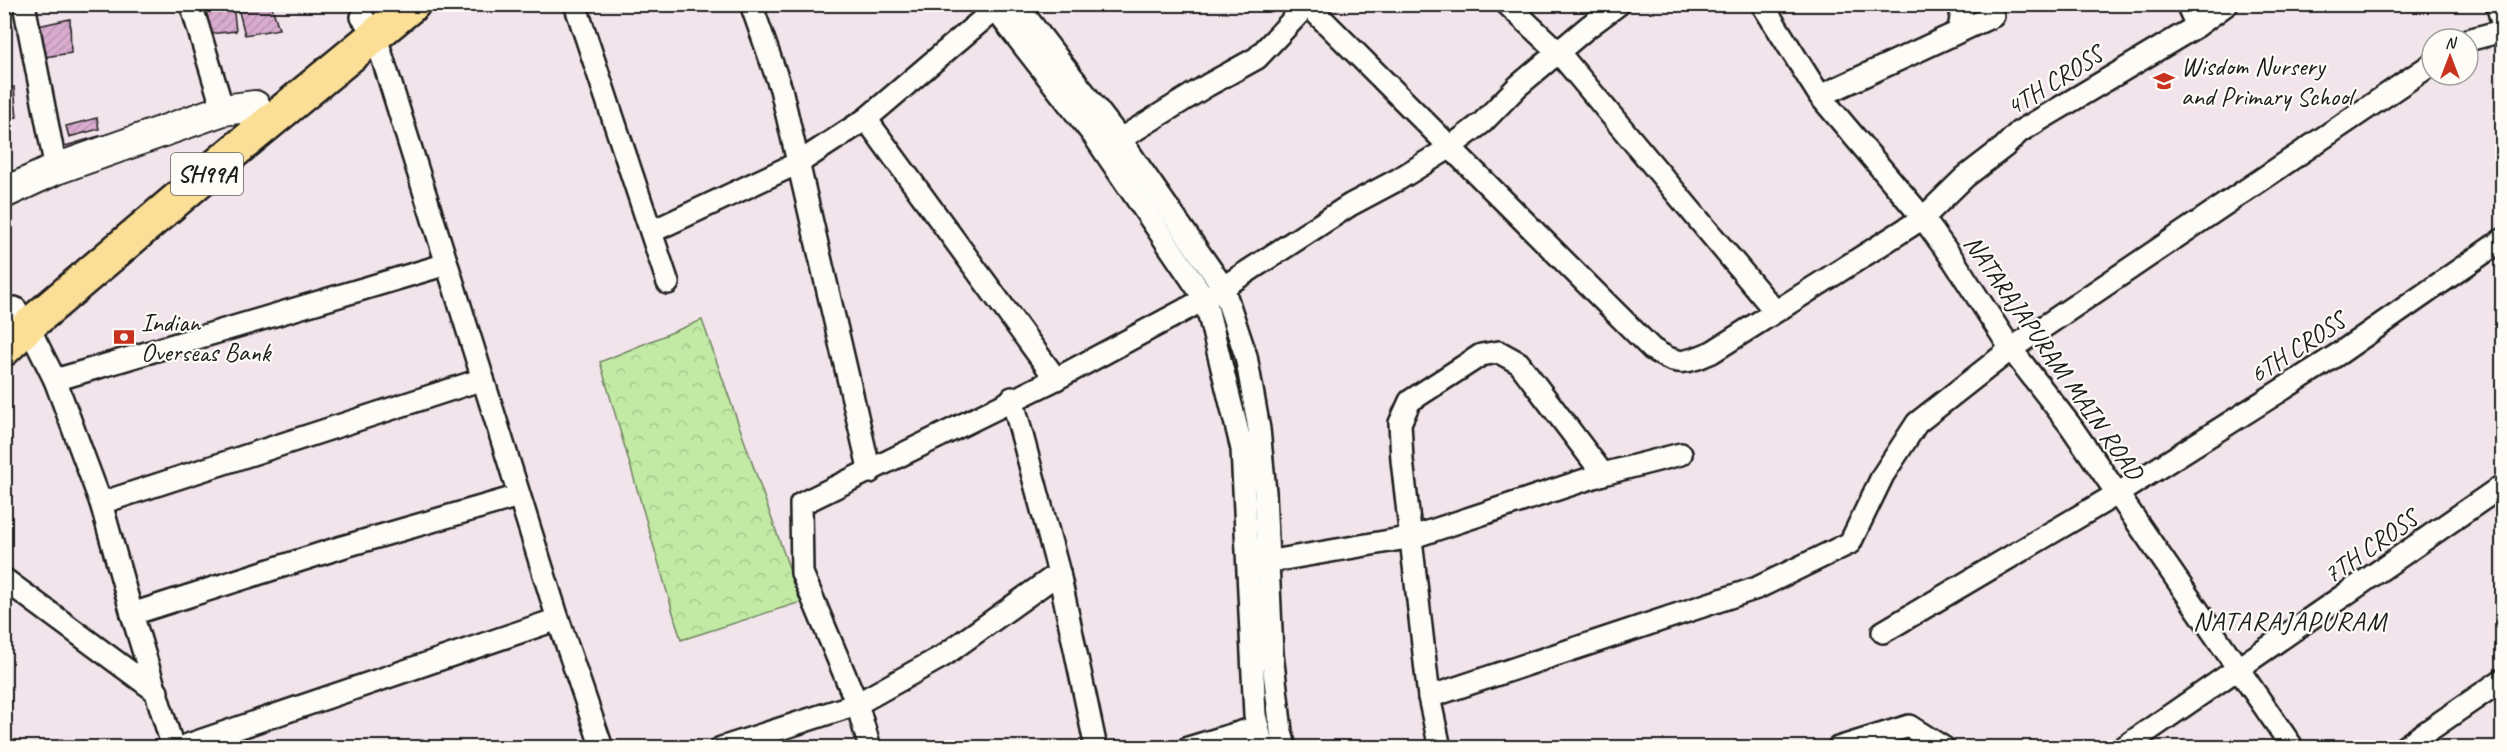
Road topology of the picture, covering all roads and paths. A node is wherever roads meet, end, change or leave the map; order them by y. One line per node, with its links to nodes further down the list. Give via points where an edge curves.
1 (24, 4): 31 (street)
2 (191, 4): 26 (street)
3 (413, 4): 17 (main road, SH99A)
4 (574, 4): 34 (street)
5 (751, 4): 30 (street, via 782,89)
6 (1016, 4): 28 (street)
7 (1507, 4): 23 (street)
8 (1619, 4): 23 (street)
9 (1762, 4): 25 (street, NATARAJAPURAM MAIN ROAD)
10 (1963, 4): 21 (street)
11 (2187, 4): 19 (street)
12 (2227, 4): 19 (street, 4TH CROSS)
13 (2497, 4): 18 (street)
14 (1307, 5): 28 (street, via 1257,58); 29 (street)
15 (993, 7): 27 (street); 28 (street)
16 (1993, 16): 21 (street)
17 (372, 19): 26 (main road, SH99A); 36 (street); 41 (main road, SH99A)
18 (2502, 22)
19 (2198, 26): 33 (street, 4TH CROSS, via 2019,132)
20 (2502, 31): 22 (street)
21 (1959, 32): 25 (street)
22 (2480, 37)
23 (1559, 53): 29 (street); 40 (street)
24 (2420, 72): 43 (street)
25 (1820, 96): 33 (street, NATARAJAPURAM MAIN ROAD)
26 (239, 108): 31 (street); 41 (main road, SH99A)
27 (866, 118): 30 (street); 45 (street)
28 (1111, 145): 38 (street); 39 (street)
29 (1449, 148): 38 (street, via 1350,205); 40 (street, 4TH CROSS, via 1652,349 1672,362 1693,360 1712,351)
30 (800, 162): 34 (street); 49 (street)
31 (56, 169): 32 (street)
32 (4, 193)
33 (1923, 218): 40 (street, 4TH CROSS); 43 (street, NATARAJAPURAM MAIN ROAD)
34 (653, 231): 37 (street)
35 (2502, 240): 52 (street, 6TH CROSS, via 2340,353)
36 (447, 264): 44 (street); 46 (street)
37 (668, 283)
38 (1223, 287): 39 (street); 56 (street, via 1246,356 1259,429)
39 (1205, 299): 45 (street); 57 (street, via 1242,449)
40 (1775, 311)
41 (16, 317): 42 (main road, SH99A); 46 (street)
42 (4, 349)
43 (2012, 349): 52 (street, NATARAJAPURAM MAIN ROAD); 66 (street, via 1917,423 1883,475 1850,543 1757,588)
44 (483, 379): 53 (street); 54 (street)
45 (1056, 379): 47 (street)
46 (55, 380): 54 (street)
47 (1012, 398): 49 (street); 58 (street)
48 (1680, 454): 50 (street)
49 (870, 472): 67 (street, via 801,504 802,573)
50 (1603, 474): 55 (street); 55 (street, via 1519,363 1499,352 1481,355 1410,401 1400,423)
51 (2502, 486): 63 (street, 7TH CROSS)
52 (2117, 494): 62 (street, 6TH CROSS); 63 (street, NATARAJAPURAM MAIN ROAD)
53 (519, 496): 60 (street); 61 (street)
54 (101, 503): 60 (street)
55 (1413, 537): 56 (street); 66 (street)
56 (1269, 562): 57 (street); 76 (street, via 1272,654)
57 (1247, 566): 68 (street, via 1255,715)
58 (1059, 573): 67 (street, via 943,656); 74 (street)
59 (4, 579): 65 (street)
60 (132, 614): 65 (street)
61 (558, 620): 70 (street); 71 (street)
62 (1883, 632)
63 (2238, 668): 80 (street, 7TH CROSS); 81 (street, NATARAJAPURAM MAIN ROAD)
64 (2502, 680): 82 (street)
65 (158, 692): 69 (street)
66 (1430, 698): 77 (street)
67 (857, 704): 72 (street); 73 (street)
68 (1260, 737): 75 (street)
69 (173, 747)
70 (179, 747)
71 (602, 747)
72 (721, 747)
73 (870, 747)
74 (1096, 747)
75 (1188, 747)
76 (1285, 747)
77 (1440, 747)
78 (1838, 747): 79 (street, via 1909,726)
79 (1944, 747)
80 (2123, 747)
81 (2293, 747)
82 (2403, 747)

